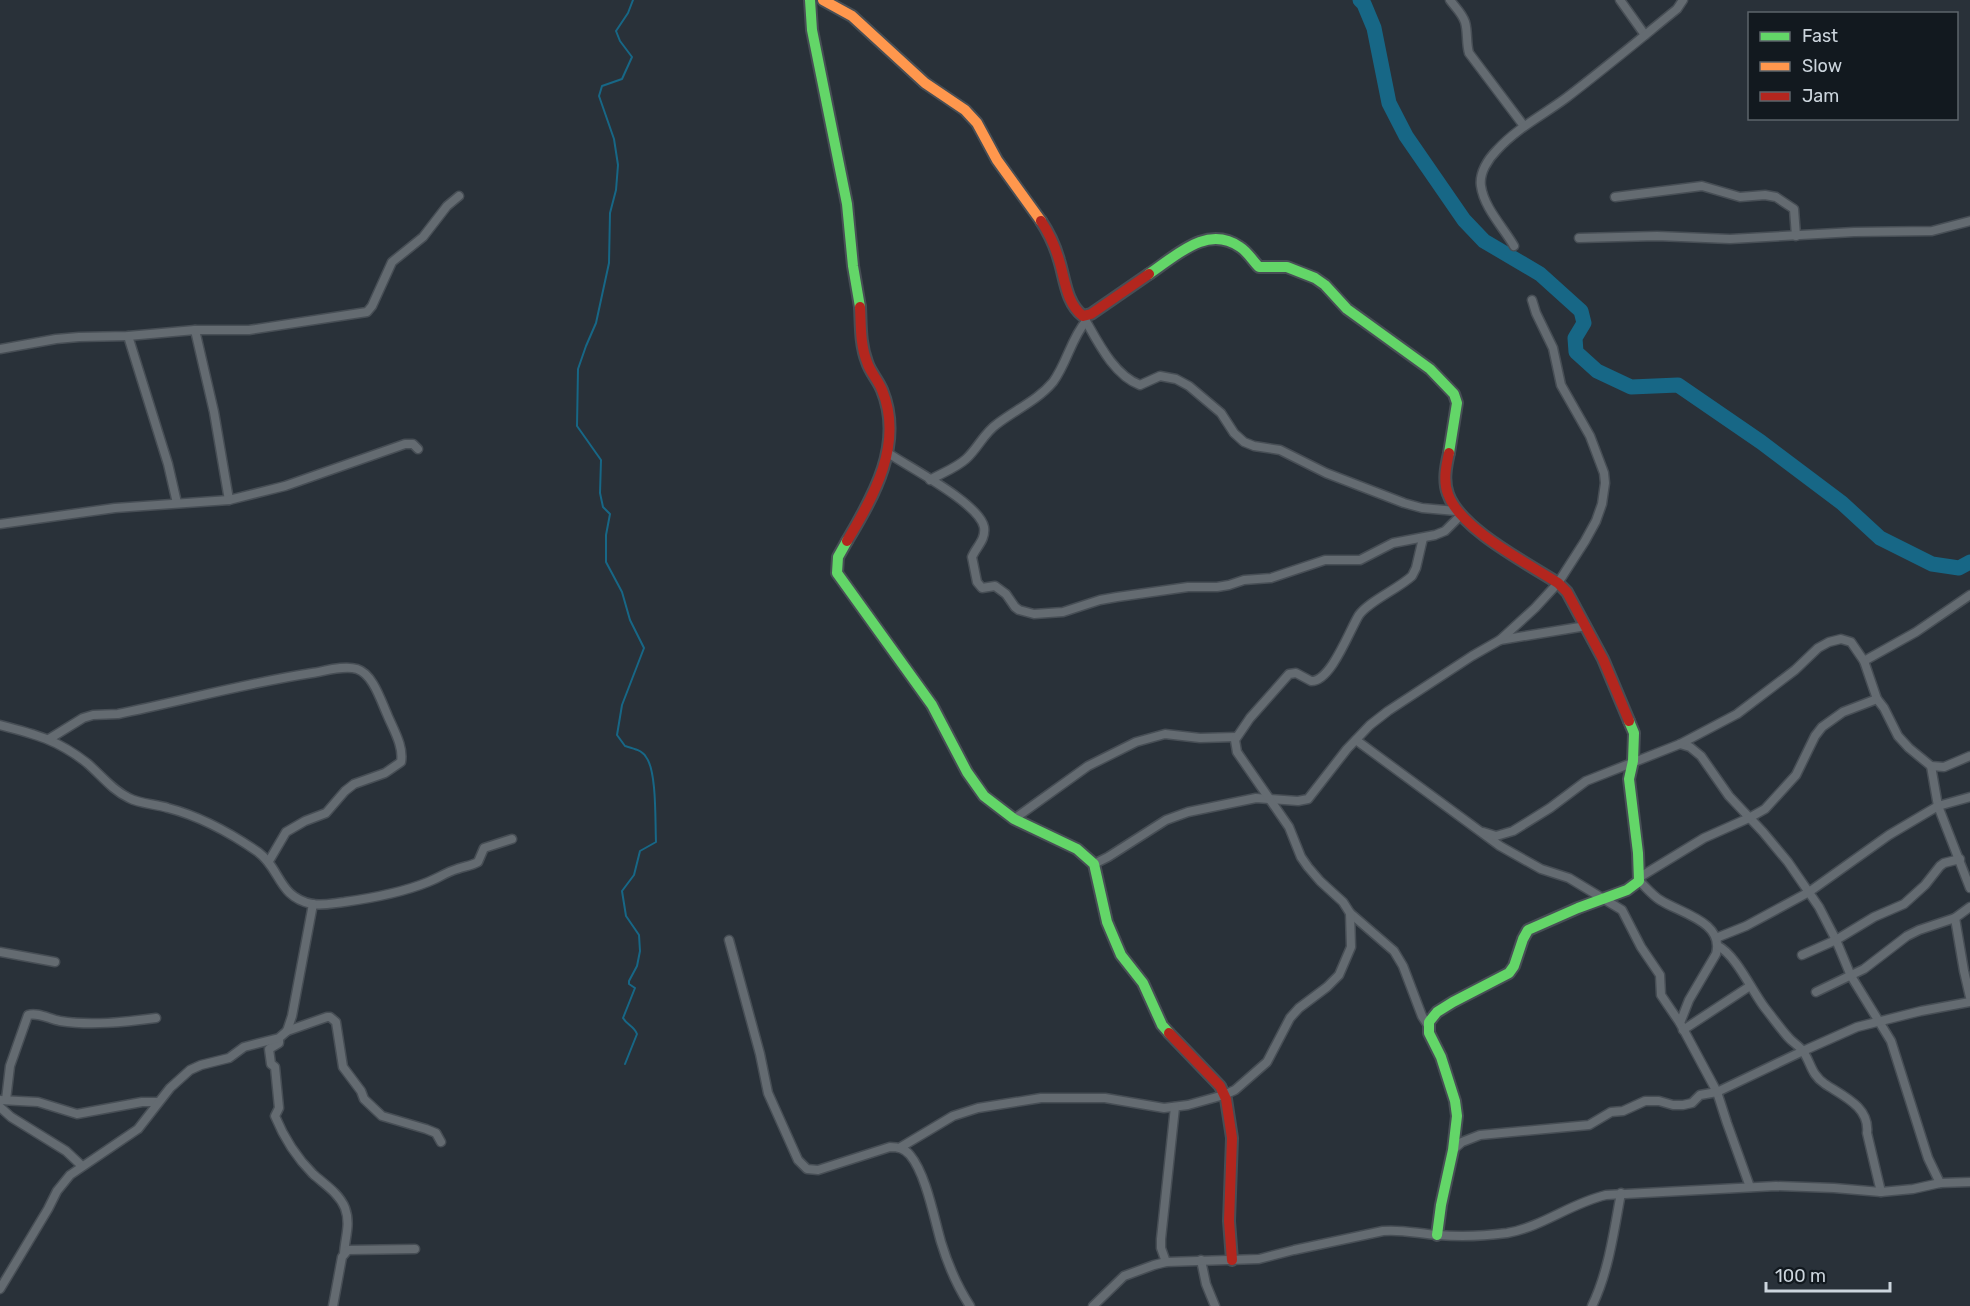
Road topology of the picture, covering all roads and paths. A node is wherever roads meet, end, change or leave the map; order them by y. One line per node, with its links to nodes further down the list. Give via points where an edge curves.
1 (810, 0): 20 (street, via 812,30 847,204 862,345 889,414)
2 (823, 0): 15 (street, via 842,8 867,27 925,83 976,121 991,150 1044,225 1054,244 1073,306)
3 (1450, 0): 7 (street, via 1463,17 1469,53)
4 (1620, 0): 6 (street)
5 (1683, 0): 6 (street)
6 (1646, 34): 7 (street)
7 (1524, 126): 13 (street, via 1497,150 1482,174 1481,186 1497,222)
8 (459, 196): 16 (street, via 423,237 392,262 367,312 249,330)
9 (1615, 197): 11 (street, via 1702,186 1740,197 1770,195 1794,208)
10 (1970, 221): 11 (street, via 1932,231)
11 (1796, 236): 12 (street)
12 (1579, 238)
13 (1514, 246)
14 (1532, 300): 27 (street, via 1553,348 1561,385 1590,436 1605,483 1596,521)
15 (1084, 318): 21 (street, via 1051,384 996,424 966,459); 24 (street, via 1106,354 1130,381 1140,384 1160,375 1186,384 1221,413 1244,442 1280,450 1326,473 1404,503); 24 (street, via 1202,240 1219,238 1241,247 1259,267 1287,267 1309,275 1325,285 1347,309 1430,369 1454,394 1456,417 1445,483)
16 (195, 330): 17 (street); 22 (street, via 214,412)
17 (128, 336): 18 (street, via 56,339); 23 (street)
18 (0, 349)
19 (418, 449): 22 (street, via 405,444 285,486)
20 (888, 453): 21 (street); 45 (street, via 868,506 838,557 837,573 932,705 973,783)
21 (930, 480): 26 (street, via 967,504 981,519 984,535 972,557 977,582 982,588 995,586 1015,607 1034,614 1063,612 1117,597 1271,578 1316,562 1360,560 1393,543)
22 (228, 500): 23 (street)
23 (177, 503): 25 (street)
24 (1458, 514): 26 (street, via 1445,531); 27 (street)
25 (0, 524)
26 (1423, 538): 34 (street, via 1412,576 1360,613 1344,647 1319,679 1311,681 1296,672 1289,674)
27 (1558, 583): 29 (street); 30 (street)
28 (1970, 595): 31 (street)
29 (1586, 626): 30 (street); 39 (street, via 1634,733)
30 (1500, 640): 36 (street, via 1388,711)
31 (1864, 661): 32 (street); 37 (street, via 1851,642 1829,642 1743,710)
32 (1877, 699): 40 (street, via 1904,744); 44 (street, via 1843,712 1822,727 1791,782 1770,804)
33 (0, 725): 35 (street)
34 (1236, 737): 41 (street, via 1238,752); 45 (street, via 1165,735 1136,742 1088,766)
35 (49, 739): 49 (street, via 67,748 122,795 200,820); 49 (street, via 93,715 118,714 276,678 326,670 359,670 368,676 380,698 400,746 401,762 354,784 326,813 286,832)
36 (1356, 740): 41 (street, via 1308,799); 46 (street)
37 (1680, 744): 39 (street); 44 (street, via 1701,756)
38 (1970, 756): 40 (street, via 1944,766)
39 (1633, 761): 46 (street, via 1586,781 1513,831 1496,836); 51 (street, via 1629,787)
40 (1931, 766): 43 (street)
41 (1267, 797): 50 (street, via 1166,820); 57 (street, via 1289,827 1308,867)
42 (1970, 797): 43 (street)
43 (1938, 806): 48 (street); 53 (street, via 1889,835)
44 (1749, 818): 51 (street, via 1704,838); 53 (street)
45 (1014, 819): 50 (street, via 1077,849)
46 (1483, 832): 54 (street, via 1528,863 1569,878)
47 (512, 839): 55 (street, via 484,848 478,862 468,867 404,891 364,900)
48 (1960, 859): 52 (street); 60 (street, via 1944,863 1904,904)
49 (269, 861): 55 (street, via 285,889)
50 (1094, 864): 77 (street, via 1107,922 1121,955 1139,975 1162,1025 1214,1079)
51 (1640, 879): 54 (street); 61 (street, via 1660,900 1706,925)
52 (1970, 888)
53 (1809, 892): 60 (street); 61 (street)
54 (1604, 900): 71 (street, via 1626,916 1660,975 1661,995); 72 (street, via 1528,930 1509,973 1437,1012)
55 (313, 904): 73 (street)
56 (1970, 907): 58 (street)
57 (1350, 913): 72 (street, via 1394,951); 77 (street, via 1351,947 1340,975 1290,1018 1267,1062)
58 (1955, 918): 65 (street, via 1907,936); 68 (street)
59 (729, 940): 82 (street, via 768,1093 798,1160 807,1168 818,1170 890,1147)
60 (1836, 940): 63 (street); 65 (street)
61 (1717, 942): 66 (street); 71 (street, via 1716,954 1689,1000)
62 (0, 952): 64 (street)
63 (1802, 955)
64 (55, 962)
65 (1851, 976): 67 (street); 70 (street)
66 (1750, 986): 71 (street); 75 (street, via 1789,1039)
67 (1816, 992)
68 (1970, 1000): 70 (street)
69 (156, 1018): 78 (street, via 79,1023 28,1015)
70 (1877, 1021): 75 (street); 86 (street, via 1894,1049 1928,1158)
71 (1681, 1026): 76 (street)
72 (1429, 1027): 83 (street, via 1455,1101)
73 (288, 1031): 74 (street); 81 (street, via 327,1017 334,1019 343,1067 364,1099 382,1116 436,1133)
74 (279, 1038): 79 (street, via 244,1047 228,1058 190,1070); 92 (street, via 279,1043 269,1049 275,1067 279,1108 276,1116 296,1155 338,1195 345,1207 348,1232)
75 (1803, 1051): 76 (street); 88 (street, via 1819,1079 1862,1112 1868,1124)
76 (1718, 1092): 83 (street, via 1700,1095 1683,1105 1645,1101 1611,1112 1589,1125 1480,1135); 87 (street)
77 (1224, 1095): 80 (street); 94 (street, via 1232,1138)
78 (2, 1102): 79 (street, via 38,1102 77,1114); 84 (street, via 10,1117 66,1151)
79 (158, 1102): 84 (street, via 133,1134)
80 (1175, 1107): 82 (street, via 1105,1098 1041,1098 953,1116); 95 (street, via 1161,1239)
81 (441, 1142)
82 (901, 1148): 98 (street, via 913,1159 921,1177 952,1272)
83 (1453, 1150): 90 (street)
84 (82, 1166): 96 (street, via 57,1191)
85 (1970, 1182): 86 (street)
86 (1940, 1183): 88 (street)
87 (1750, 1187): 88 (street); 89 (street)
88 (1881, 1192)
89 (1621, 1193): 90 (street, via 1594,1198 1510,1232 1487,1236); 101 (street, via 1600,1290)
90 (1437, 1235): 94 (street, via 1383,1231 1259,1260)
91 (415, 1249): 92 (street, via 348,1250)
92 (344, 1254): 97 (street)
93 (1201, 1260): 94 (street); 95 (street); 100 (street)
94 (1232, 1260)
95 (1166, 1262): 99 (street, via 1124,1276)
96 (0, 1289)
97 (333, 1306)
98 (970, 1306)
99 (1093, 1306)
100 (1215, 1306)
101 (1592, 1306)

